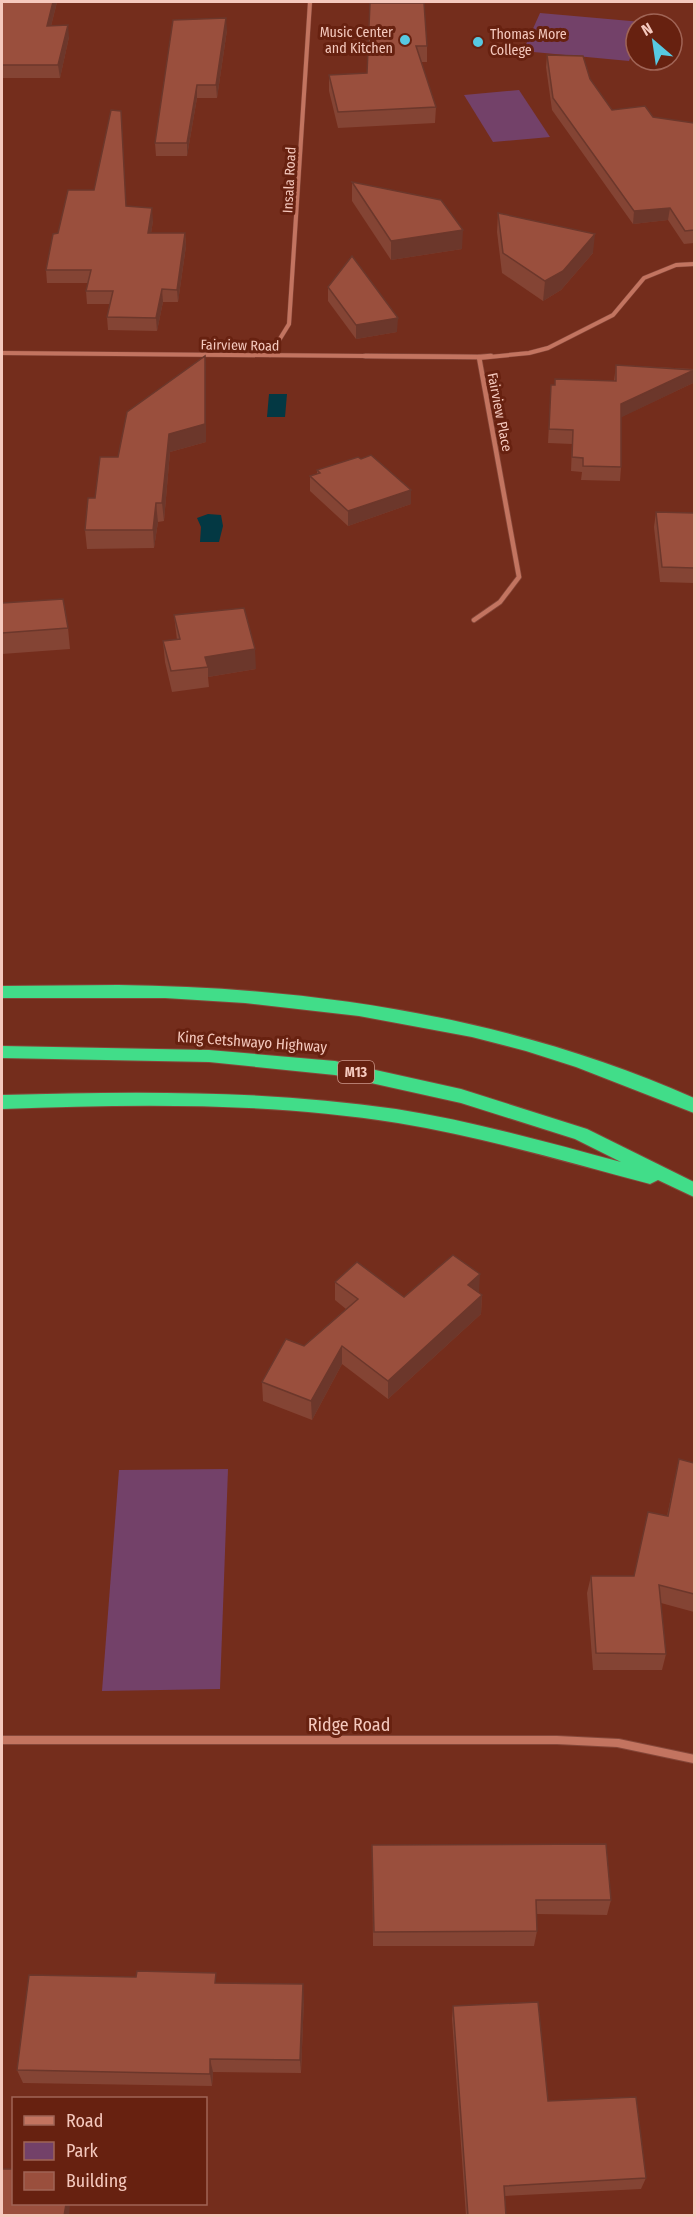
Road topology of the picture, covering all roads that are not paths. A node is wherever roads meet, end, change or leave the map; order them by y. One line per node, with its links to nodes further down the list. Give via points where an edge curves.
1 (310, 2): 4 (street, Insala Road, via 289,324)
2 (694, 264): 5 (street, Fairview Place, via 676,265 644,278 613,315 548,348)
3 (2, 353): 4 (street, Fairview Road)
4 (270, 356): 5 (street, Fairview Road)
5 (479, 357): 6 (street, Fairview Place, via 519,577 496,608)
6 (474, 620)
7 (2, 992): 10 (highway, via 197,993 304,1001 427,1020 590,1064)
8 (2, 1052): 11 (highway, King Cetshwayo Highway / M13, via 209,1056 335,1068 461,1096 581,1134)
9 (2, 1102): 11 (highway, via 109,1098 229,1100 396,1116 471,1130)
10 (694, 1106)
11 (692, 1188)
12 (2, 1740): 13 (street, Ridge Road, via 557,1740 618,1743)
13 (694, 1759)

